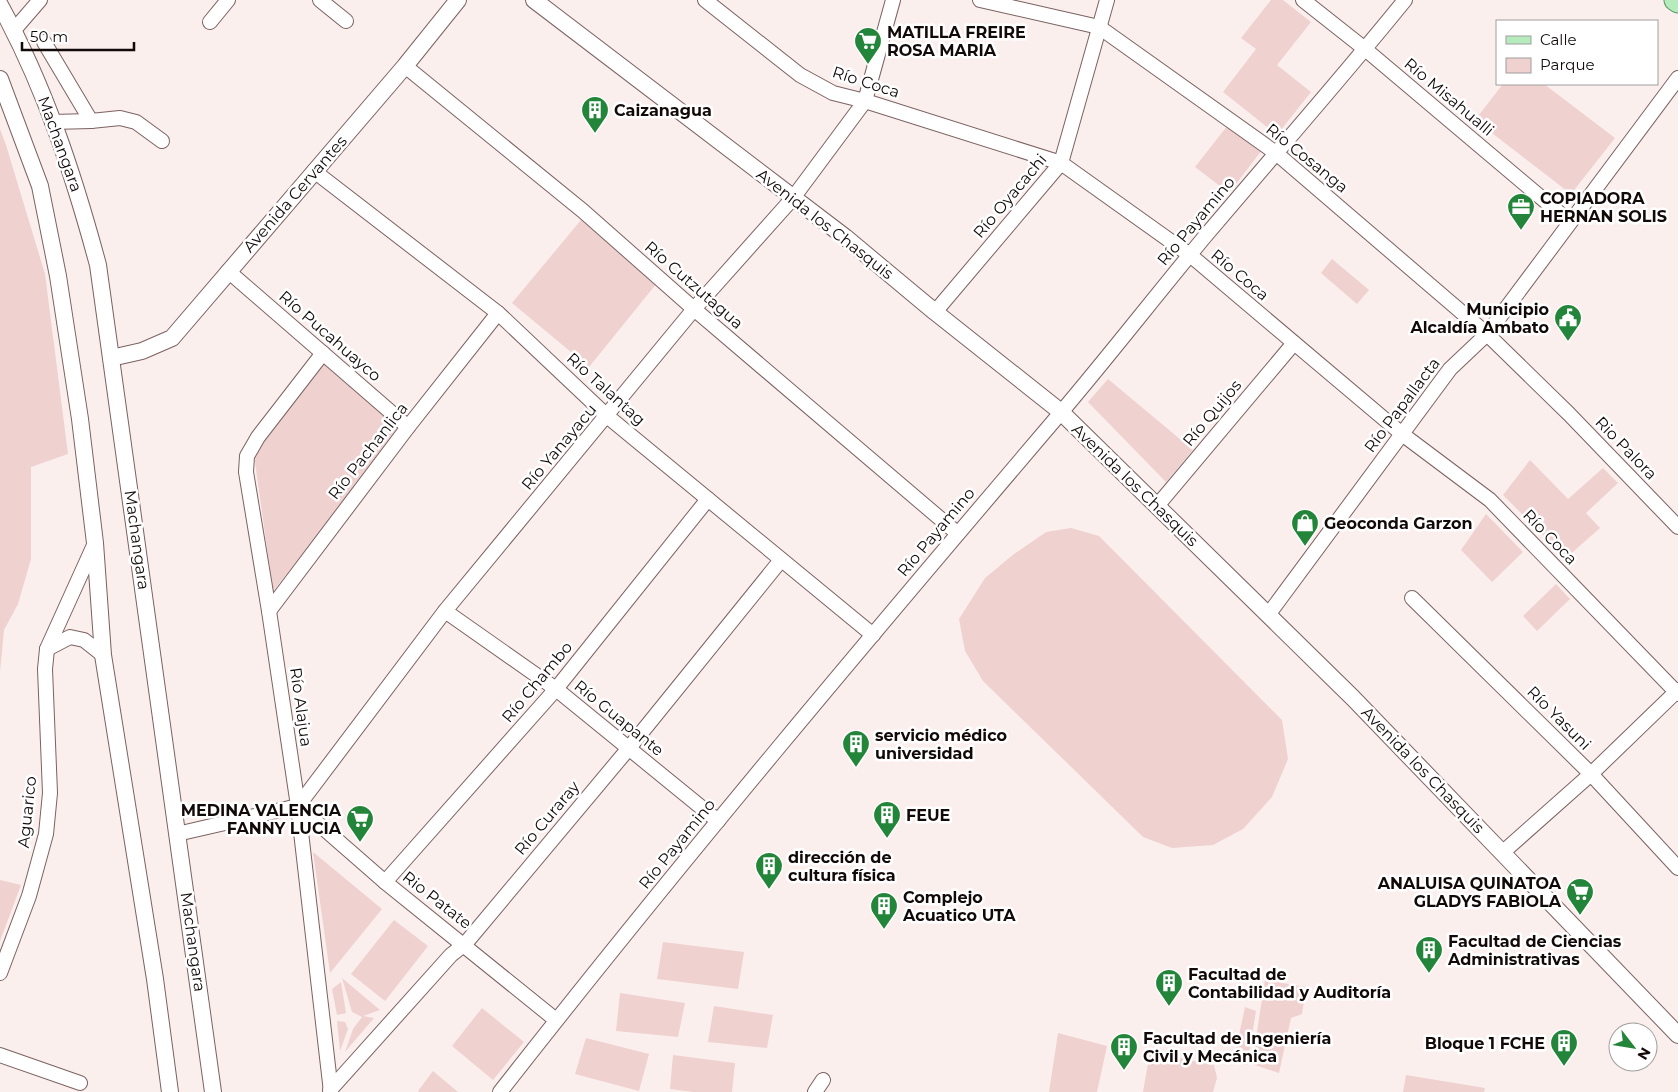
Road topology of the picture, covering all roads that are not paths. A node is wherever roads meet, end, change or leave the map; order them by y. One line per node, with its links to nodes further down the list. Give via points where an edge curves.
1 (40, 0): 18 (street)
2 (228, 0): 16 (street)
3 (320, 0): 15 (street)
4 (458, 0): 21 (street, Avenida Cervantes)
5 (534, 0): 31 (street, Avenida los Chasquis)
6 (705, 0): 24 (street, Río Coca, via 800,75 833,93)
7 (893, 0): 24 (street, Río Yanayacu)
8 (980, 0): 17 (street, Río Cosanga)
9 (1106, 0): 17 (street, Río Oyacachi)
10 (1303, 0): 20 (street, Río Misahualli)
11 (1406, 0): 20 (street, Río Payamino)
12 (1675, 0): 13 (main road)
13 (1678, 2)
14 (0, 5): 18 (street, Machangara)
15 (346, 21)
16 (210, 22)
17 (1099, 27): 28 (street, Río Cosanga); 29 (street, Río Oyacachi)
18 (14, 30): 26 (street, Machangara)
19 (44, 42): 25 (street)
20 (1365, 49): 28 (street, Río Payamino); 32 (street, Río Misahualli)
21 (405, 66): 30 (street, Avenida Cervantes); 35 (street, Río Cutzutagua, via 583,211)
22 (1678, 78): 32 (street, Río Papallacta)
23 (0, 79): 51 (street, Machangara, via 40,186 76,390)
24 (865, 100): 29 (street, Río Coca); 31 (street, Río Yanayacu)
25 (90, 121): 26 (street); 27 (street, via 120,118 136,122)
26 (52, 122): 41 (street, Machangara, via 82,203 98,266)
27 (162, 141)
28 (1276, 153): 33 (street, Río Payamino); 38 (street, Río Cosanga)
29 (1061, 163): 33 (street, Río Coca); 36 (street, Río Oyacachi)
30 (314, 171): 34 (street, Avenida Cervantes); 37 (street, Río Talantag)
31 (793, 198): 35 (street, Río Yanayacu); 36 (street, Avenida los Chasquis, via 845,236)
32 (1570, 222): 38 (street, Río Papallacta)
33 (1190, 255): 39 (street, Río Coca); 42 (street, Río Payamino)
34 (228, 271): 40 (street, Río Pucahuayco); 41 (street, Avenida Cervantes, via 172,338 142,352)
35 (694, 310): 44 (street, Río Yanayacu); 50 (street, Río Cutzutagua)
36 (935, 312): 42 (street, Avenida los Chasquis)
37 (498, 313): 44 (street, Río Talantag); 45 (street, Río Pachanlica)
38 (1487, 334): 43 (street, Río Cosanga); 46 (street, Río Papallacta, via 1450,369)
39 (1294, 343): 46 (street, Río Coca); 48 (street, Río Quijos)
40 (323, 353): 45 (street, Río Pucahuayco); 54 (street, Río Alajua, via 247,456 246,472)
41 (111, 358): 66 (street, Machangara)
42 (1061, 412): 48 (street, Avenida los Chasquis); 50 (street, Río Payamino)
43 (1569, 414): 49 (street, Rio Palora)
44 (608, 416): 47 (street, Río Talantag); 55 (street, Río Yanayacu)
45 (408, 427): 54 (street, Río Pachanlica)
46 (1402, 434): 56 (street, Río Papallacta); 61 (street, Río Coca, via 1490,500)
47 (708, 500): 52 (street, Río Talantag); 60 (street, Río Chambo)
48 (1157, 506): 56 (street, Avenida los Chasquis)
49 (1678, 527)
50 (957, 534): 57 (street, Río Payamino)
51 (96, 543): 58 (street, Aguarico); 59 (street, Machangara)
52 (781, 560): 57 (street, Río Talantag); 62 (street, Río Curaray)
53 (1412, 598): 63 (street, Río Yasuni)
54 (269, 611): 64 (street, Río Alajua)
55 (445, 611): 60 (street, Río Guapante); 64 (street, Río Yanayacu)
56 (1268, 614): 67 (street, Avenida los Chasquis)
57 (873, 635): 65 (street, Río Payamino)
58 (47, 649): 59 (street, via 70,637 84,640); 71 (street, Aguarico, via 50,793 46,834)
59 (103, 655): 77 (street, Machangara)
60 (556, 689): 62 (street, Río Guapante); 69 (street, Río Chambo)
61 (1677, 692): 63 (street)
62 (629, 748): 65 (street, Río Guapante); 70 (street, Río Curaray)
63 (1591, 774): 67 (street); 68 (street, Río Yasuni)
64 (298, 806): 66 (street); 69 (street, Rio Patate); 76 (street, Río Alajua)
65 (718, 821): 72 (street, Río Payamino)
66 (177, 834): 78 (street, Machangara)
67 (1502, 853): 73 (street, Avenida los Chasquis)
68 (1678, 868)
69 (385, 882): 70 (street, Rio Patate)
70 (465, 944): 72 (street, Rio Patate); 76 (street, Río Curaray, via 450,955)
71 (0, 973)
72 (556, 1020): 79 (street, Río Payamino)
73 (1678, 1035)
74 (0, 1055): 75 (street)
75 (80, 1083)
76 (330, 1091)
77 (170, 1092)
78 (214, 1092)
79 (500, 1092)

